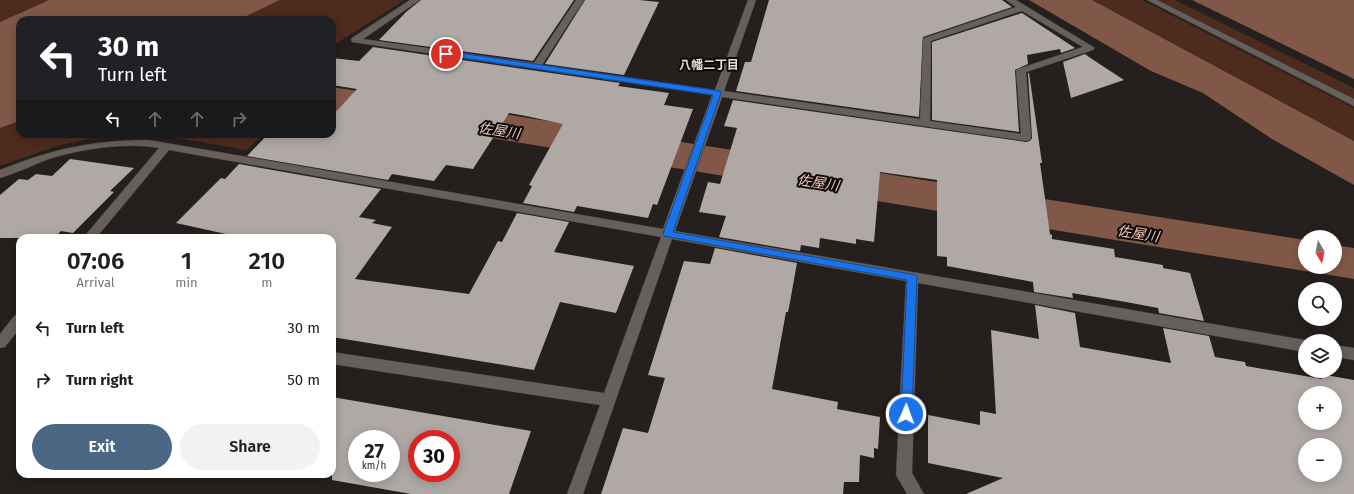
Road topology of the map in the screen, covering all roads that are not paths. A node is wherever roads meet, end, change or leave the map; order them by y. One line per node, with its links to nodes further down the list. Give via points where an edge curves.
1 (416, 0): 7 (street, via 355,40)
2 (580, 0): 7 (street)
3 (752, 0): 8 (street)
4 (1010, 0): 6 (street)
5 (1151, 0): 9 (street)
6 (1022, 8): 10 (street, via 927,40); 10 (street, via 1090,48 1021,71 1026,138)
7 (536, 67): 8 (street)
8 (718, 93): 10 (street); 14 (street)
9 (1354, 103)
10 (925, 123)
11 (167, 146): 12 (street, via 148,143 87,146 60,152); 13 (street); 14 (street)
12 (0, 174)
13 (92, 234)
14 (667, 234): 15 (street); 22 (street)
15 (912, 277): 18 (street); 24 (street, via 904,475)
16 (16, 324): 17 (street)
17 (0, 343)
18 (1298, 345)
19 (1342, 352): 20 (street)
20 (1354, 354)
21 (336, 359): 22 (street)
22 (608, 400): 23 (street)
23 (575, 494)
24 (916, 494)

